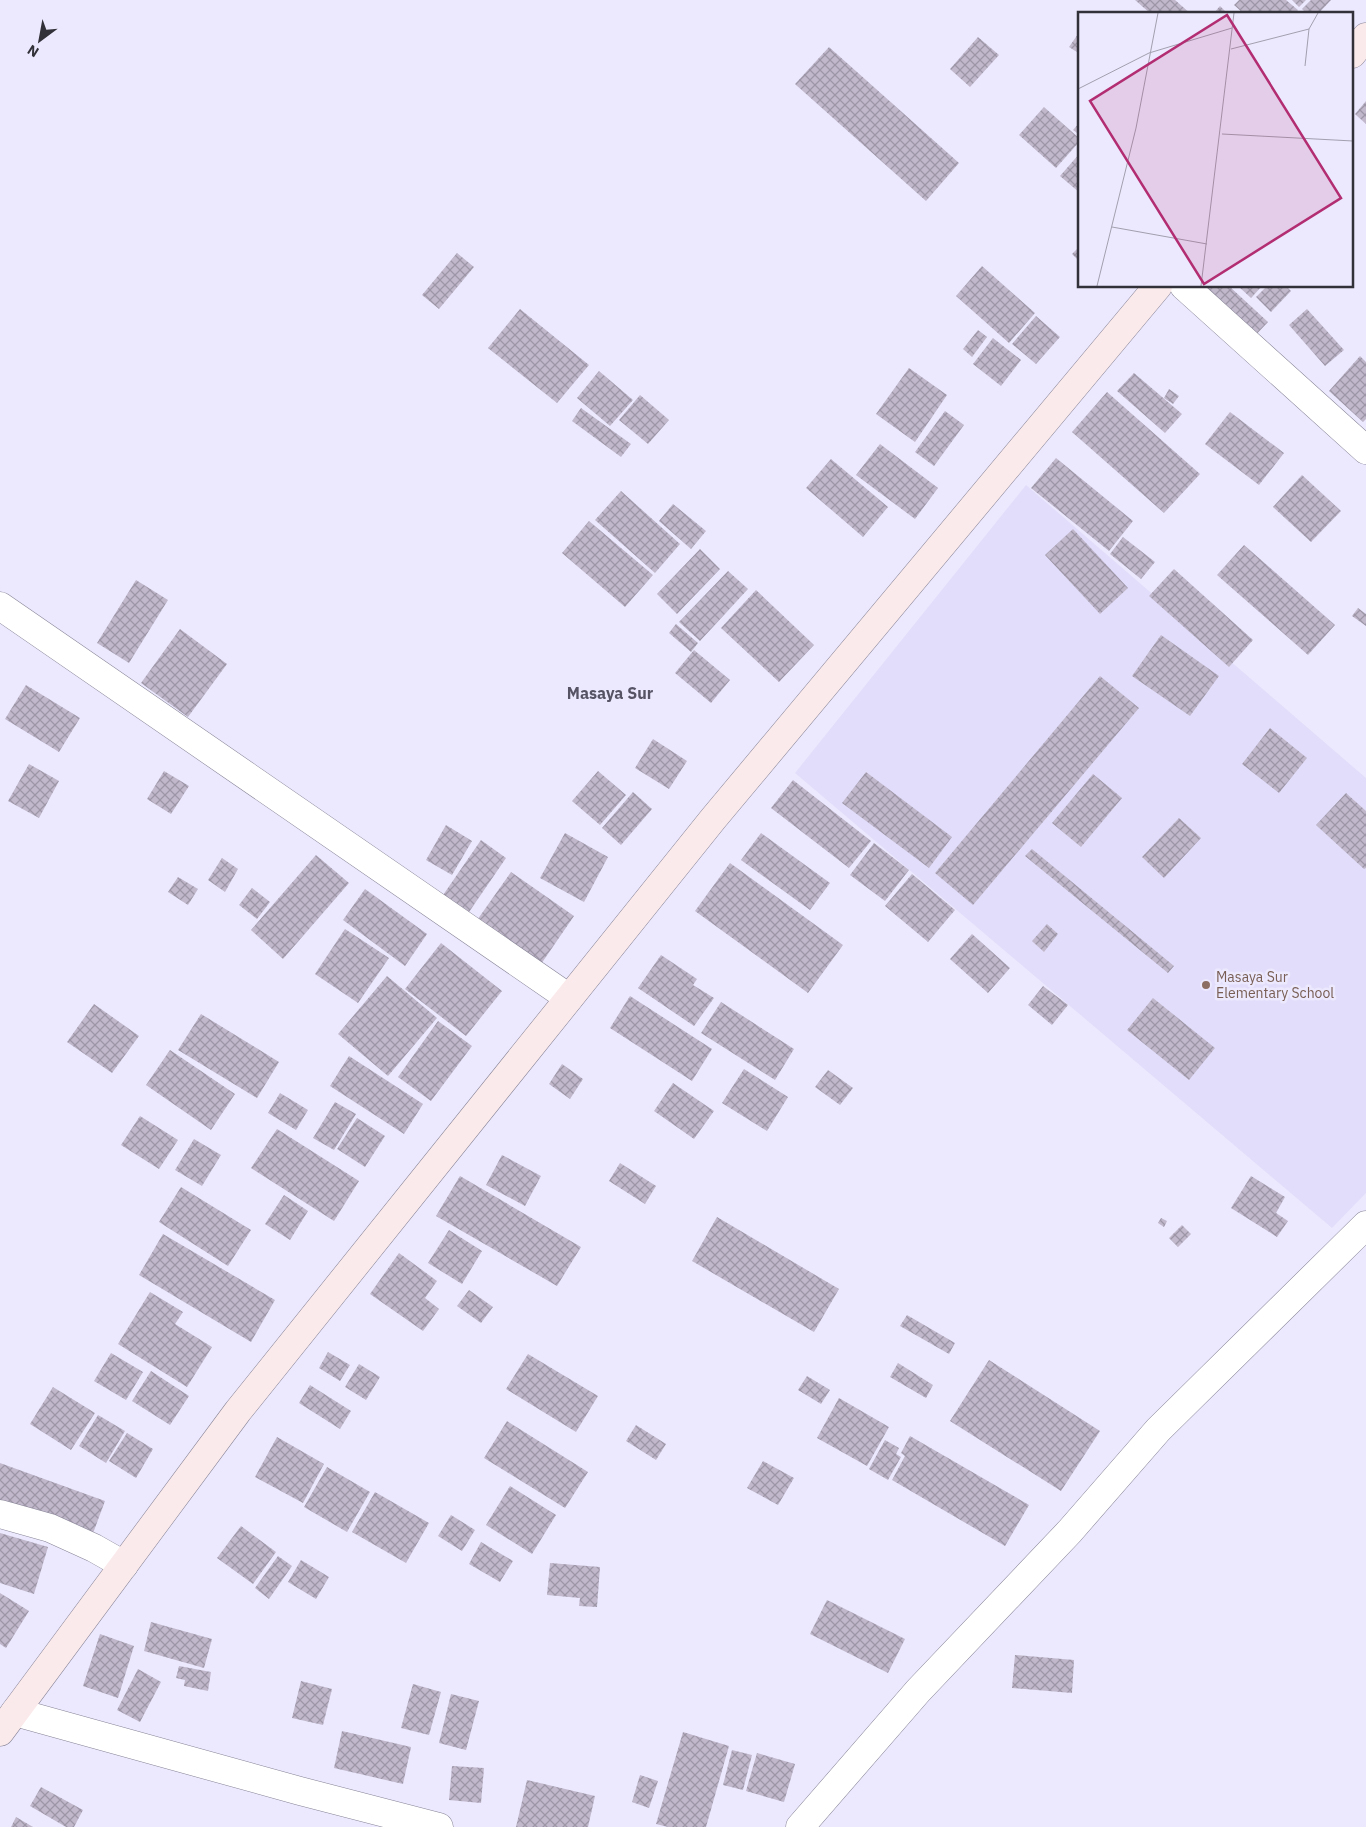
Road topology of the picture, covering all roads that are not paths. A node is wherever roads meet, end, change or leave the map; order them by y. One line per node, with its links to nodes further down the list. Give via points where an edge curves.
1 (1366, 37): 2 (main road)
2 (1354, 52)
3 (1156, 288): 7 (main road, via 720,811)
4 (1186, 288): 5 (street)
5 (1366, 450)
6 (0, 606): 7 (street)
7 (569, 998): 10 (main road, via 238,1411)
8 (1366, 1225): 13 (street, via 1158,1430 1070,1531 918,1691)
9 (0, 1514): 10 (street, via 50,1528)
10 (124, 1565): 11 (main road)
11 (8, 1722): 12 (street)
12 (439, 1827)
13 (800, 1827)

